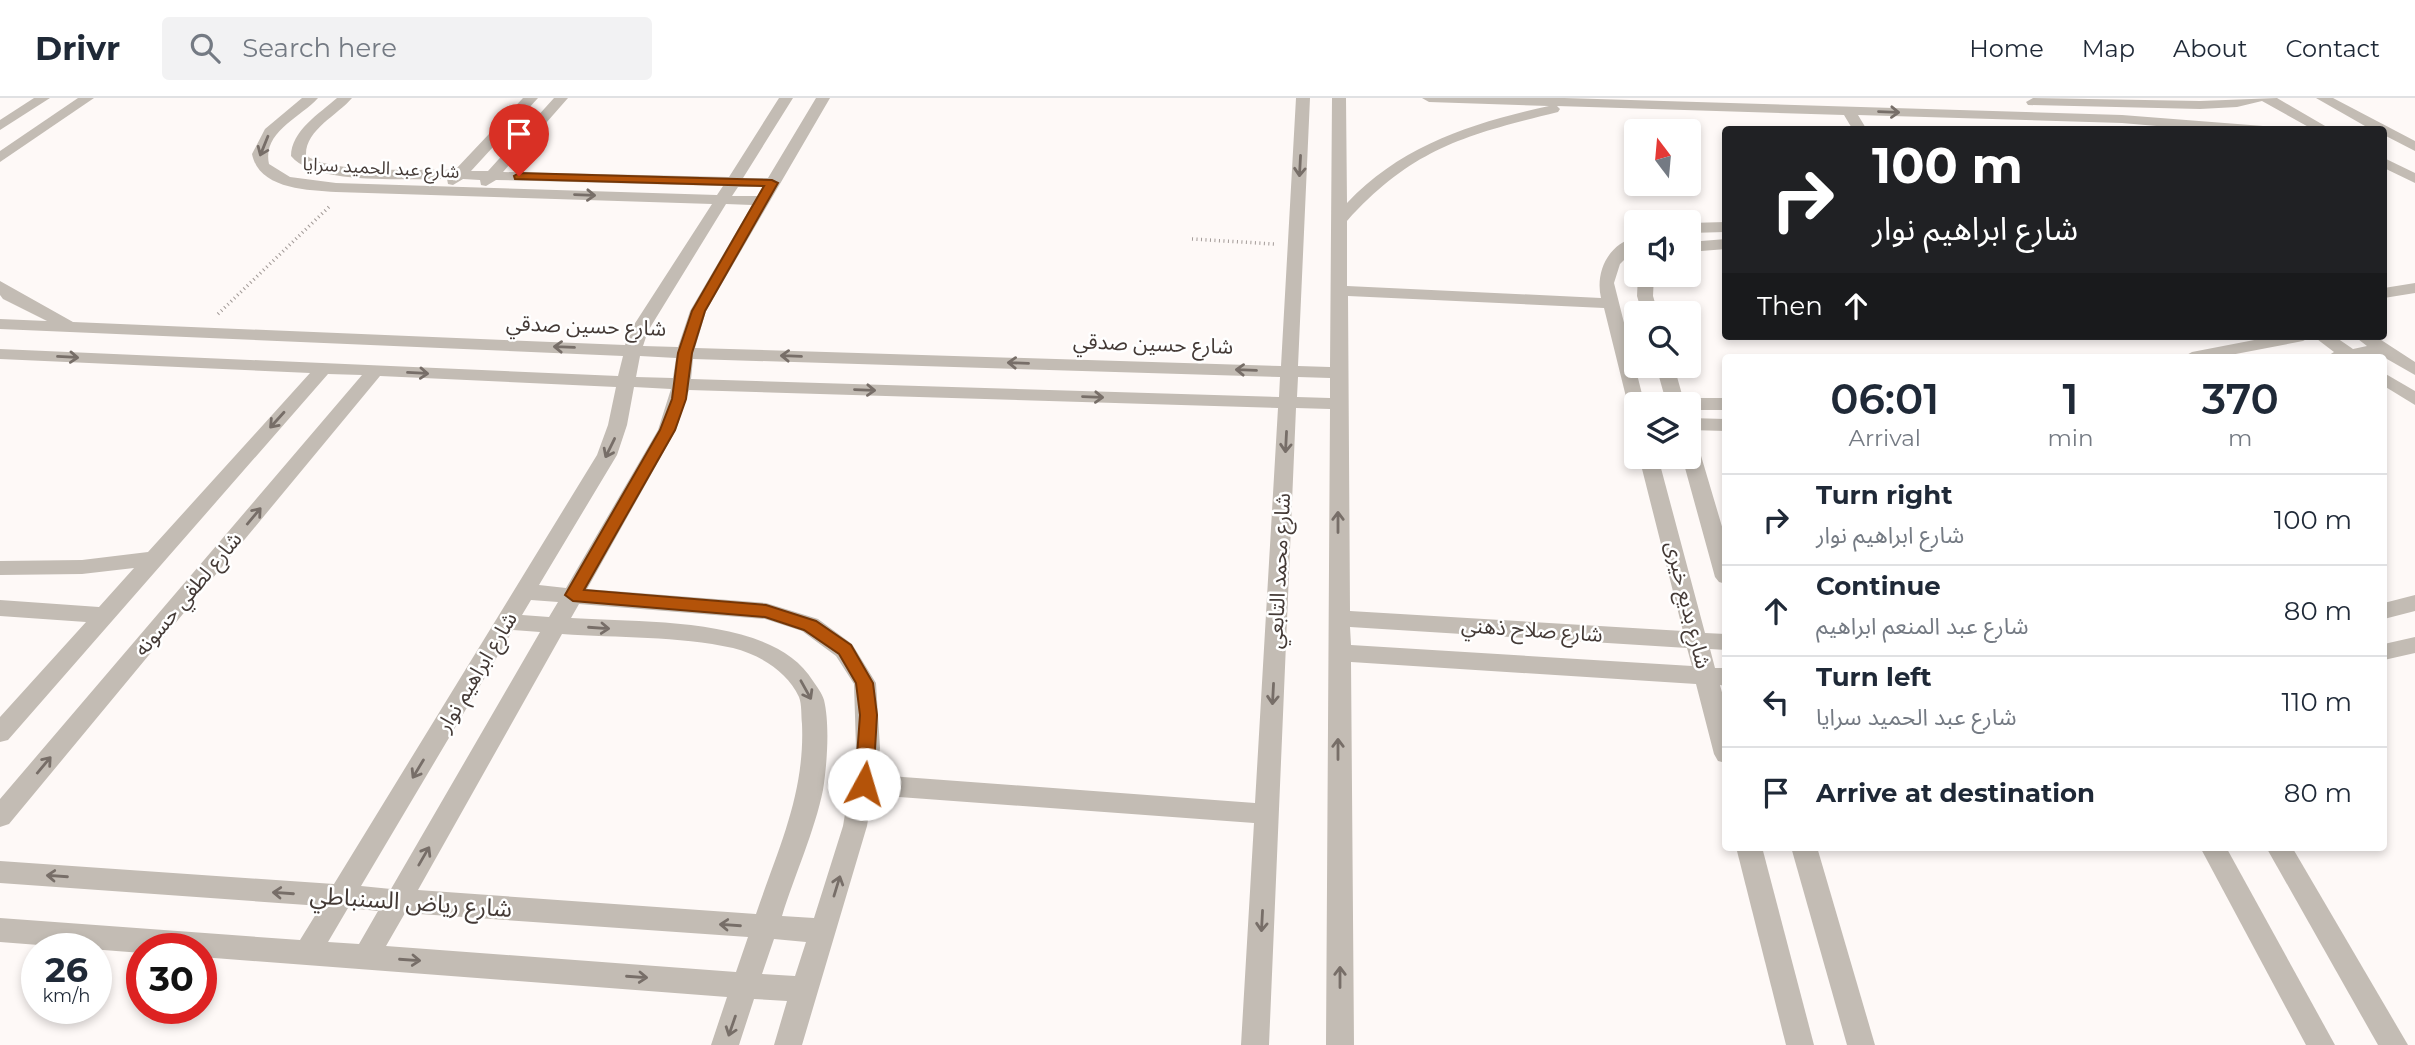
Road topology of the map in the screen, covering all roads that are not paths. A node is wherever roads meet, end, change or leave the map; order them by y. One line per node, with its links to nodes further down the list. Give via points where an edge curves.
1 (43, 98): 27 (street)
2 (87, 98): 31 (street)
3 (311, 98): 41 (street, شارع عبد الحميد سرايا, one-way to 41, via 267,136 260,148 259,159 277,178 295,184)
4 (345, 98): 36 (street, شارع عبد الحميد سرايا, via 300,138 296,149 300,159 329,171)
5 (531, 98): 36 (street)
6 (561, 98): 37 (street)
7 (786, 98): 39 (street, شارع ابراهيم نوار)
8 (823, 98): 40 (street)
9 (1303, 98): 73 (street, شارع محمد التابعي, one-way to 73)
10 (1339, 98): 45 (street)
11 (1429, 98): 17 (street)
12 (1914, 98): 16 (street)
13 (2258, 98): 18 (street)
14 (2267, 98): 25 (street)
15 (2323, 98): 26 (street)
16 (2181, 102): 18 (street)
17 (1581, 103): 19 (street); 45 (street, via 1499,121 1431,146 1377,181)
18 (2219, 104): 24 (street)
19 (1849, 111): 20 (street, one-way to 20); 21 (street)
20 (2205, 124): 22 (street); 23 (street)
21 (1858, 126)
22 (2213, 126)
23 (2226, 126)
24 (2246, 126)
25 (2318, 126)
26 (2376, 126)
27 (0, 127)
28 (2387, 132): 29 (street)
29 (2412, 145): 30 (street)
30 (2387, 146)
31 (15, 148): 32 (street); 34 (street)
32 (0, 158)
33 (2387, 164): 38 (street)
34 (0, 170)
35 (2387, 173): 38 (street)
36 (459, 175): 37 (street, شارع عبد الحميد سرايا); 41 (street)
37 (493, 175): 39 (street, شارع عبد الحميد سرايا); 42 (street)
38 (2415, 181)
39 (733, 182): 40 (street, شارع عبد الحميد سرايا); 43 (street, شارع ابراهيم نوار)
40 (772, 183): 44 (street)
41 (444, 191): 42 (street, شارع عبد الحميد سرايا)
42 (478, 192): 43 (street, شارع عبد الحميد سرايا, one-way to 43)
43 (721, 200): 44 (street, شارع عبد الحميد سرايا); 62 (street, شارع ابراهيم نوار, via 649,312)
44 (762, 201): 63 (street, via 698,311)
45 (1339, 220): 53 (street)
46 (1722, 227): 47 (street)
47 (1701, 228)
48 (1722, 244): 49 (street)
49 (1701, 246)
50 (1624, 250): 55 (street, via 1608,270)
51 (0, 286): 57 (street)
52 (2415, 288): 54 (street)
53 (1338, 291): 55 (street); 74 (street)
54 (2387, 293)
55 (1610, 303): 78 (street)
56 (0, 324): 57 (street, شارع حسين صدقي)
57 (73, 327): 62 (street, شارع حسين صدقي, one-way to 57)
58 (2282, 340): 65 (street)
59 (2327, 340): 66 (street)
60 (2369, 340): 61 (street)
61 (2383, 349): 67 (street); 71 (street)
62 (632, 350): 63 (street, شارع حسين صدقي); 76 (street, شارع ابراهيم نوار)
63 (685, 353): 73 (street, شارع حسين صدقي, one-way to 63); 77 (street)
64 (0, 354): 68 (street)
65 (2208, 354)
66 (2344, 354)
67 (2357, 354)
68 (35, 356): 69 (street); 70 (street, one-way to 70)
69 (0, 362)
70 (323, 369): 72 (street); 88 (street, one-way to 88)
71 (2415, 370)
72 (375, 371): 76 (street, one-way to 76); 110 (street, شارع لطفي حسونه, one-way to 72)
73 (1288, 371): 74 (street, شارع حسين صدقي); 80 (street, شارع محمد التابعي)
74 (1338, 373): 81 (street)
75 (2387, 380): 79 (street)
76 (624, 382): 77 (street); 91 (street, شارع ابراهيم نوار, one-way to 91, via 621,417 607,455)
77 (681, 384): 80 (street, one-way to 80); 92 (street, via 667,430)
78 (1633, 392)
79 (2415, 399)
80 (1288, 403): 81 (street); 109 (street, شارع محمد التابعي, one-way to 109)
81 (1338, 404): 97 (street, one-way to 81)
82 (1701, 404): 83 (street)
83 (1722, 404)
84 (1701, 425): 85 (street)
85 (1722, 425)
86 (1653, 469): 100 (street, شارع بديع خيرى)
87 (1695, 469): 89 (street, شارع بديع خيرى)
88 (153, 559): 90 (street, via 82,567); 96 (street)
89 (1722, 563)
90 (0, 568)
91 (525, 592): 92 (street); 98 (street, شارع ابراهيم نوار)
92 (573, 595): 99 (street); 108 (street, via 766,611 810,625 845,650 864,683 869,715)
93 (2415, 603): 95 (street)
94 (0, 608): 96 (street)
95 (2387, 610)
96 (105, 615): 107 (street)
97 (1338, 618): 100 (street, شارع صلاح ذهني); 104 (street)
98 (506, 622): 99 (street); 116 (street, شارع ابراهيم نوار, one-way to 116)
99 (556, 626): 117 (street, one-way to 99); 118 (street, one-way to 118, via 737,640 771,653 796,672 812,699 815,758 804,814)
100 (1697, 640): 101 (street, شارع صلاح ذهني); 105 (street, شارع بديع خيرى)
101 (1722, 642)
102 (2415, 645): 103 (street)
103 (2387, 651)
104 (1338, 653): 105 (street, شارع صلاح ذهني); 128 (street, one-way to 104)
105 (1716, 677): 106 (street, شارع بديع خيرى)
106 (1722, 723)
107 (0, 733)
108 (864, 784): 109 (street); 120 (street, one-way to 108)
109 (1267, 814): 127 (street, شارع محمد التابعي, one-way to 127)
110 (0, 817)
111 (1750, 851): 129 (street)
112 (1805, 851): 130 (street)
113 (2216, 851): 131 (street)
114 (2281, 851): 132 (street)
115 (0, 872): 116 (street, شارع رياض السنباطي, one-way to 115)
116 (341, 897): 117 (street, شارع رياض السنباطي); 121 (street, شارع ابراهيم نوار)
117 (398, 901): 118 (street, شارع رياض السنباطي, one-way to 117); 122 (street)
118 (766, 927): 120 (street, شارع رياض السنباطي); 123 (street)
119 (0, 930): 121 (street)
120 (823, 931): 124 (street)
121 (307, 953): 122 (street)
122 (366, 957): 123 (street, one-way to 123)
123 (746, 985): 124 (street); 125 (street, one-way to 125)
124 (805, 990): 126 (street)
125 (725, 1045)
126 (788, 1045)
127 (1255, 1045)
128 (1340, 1045)
129 (1800, 1045)
130 (1861, 1045)
131 (2320, 1045)
132 (2394, 1045)

